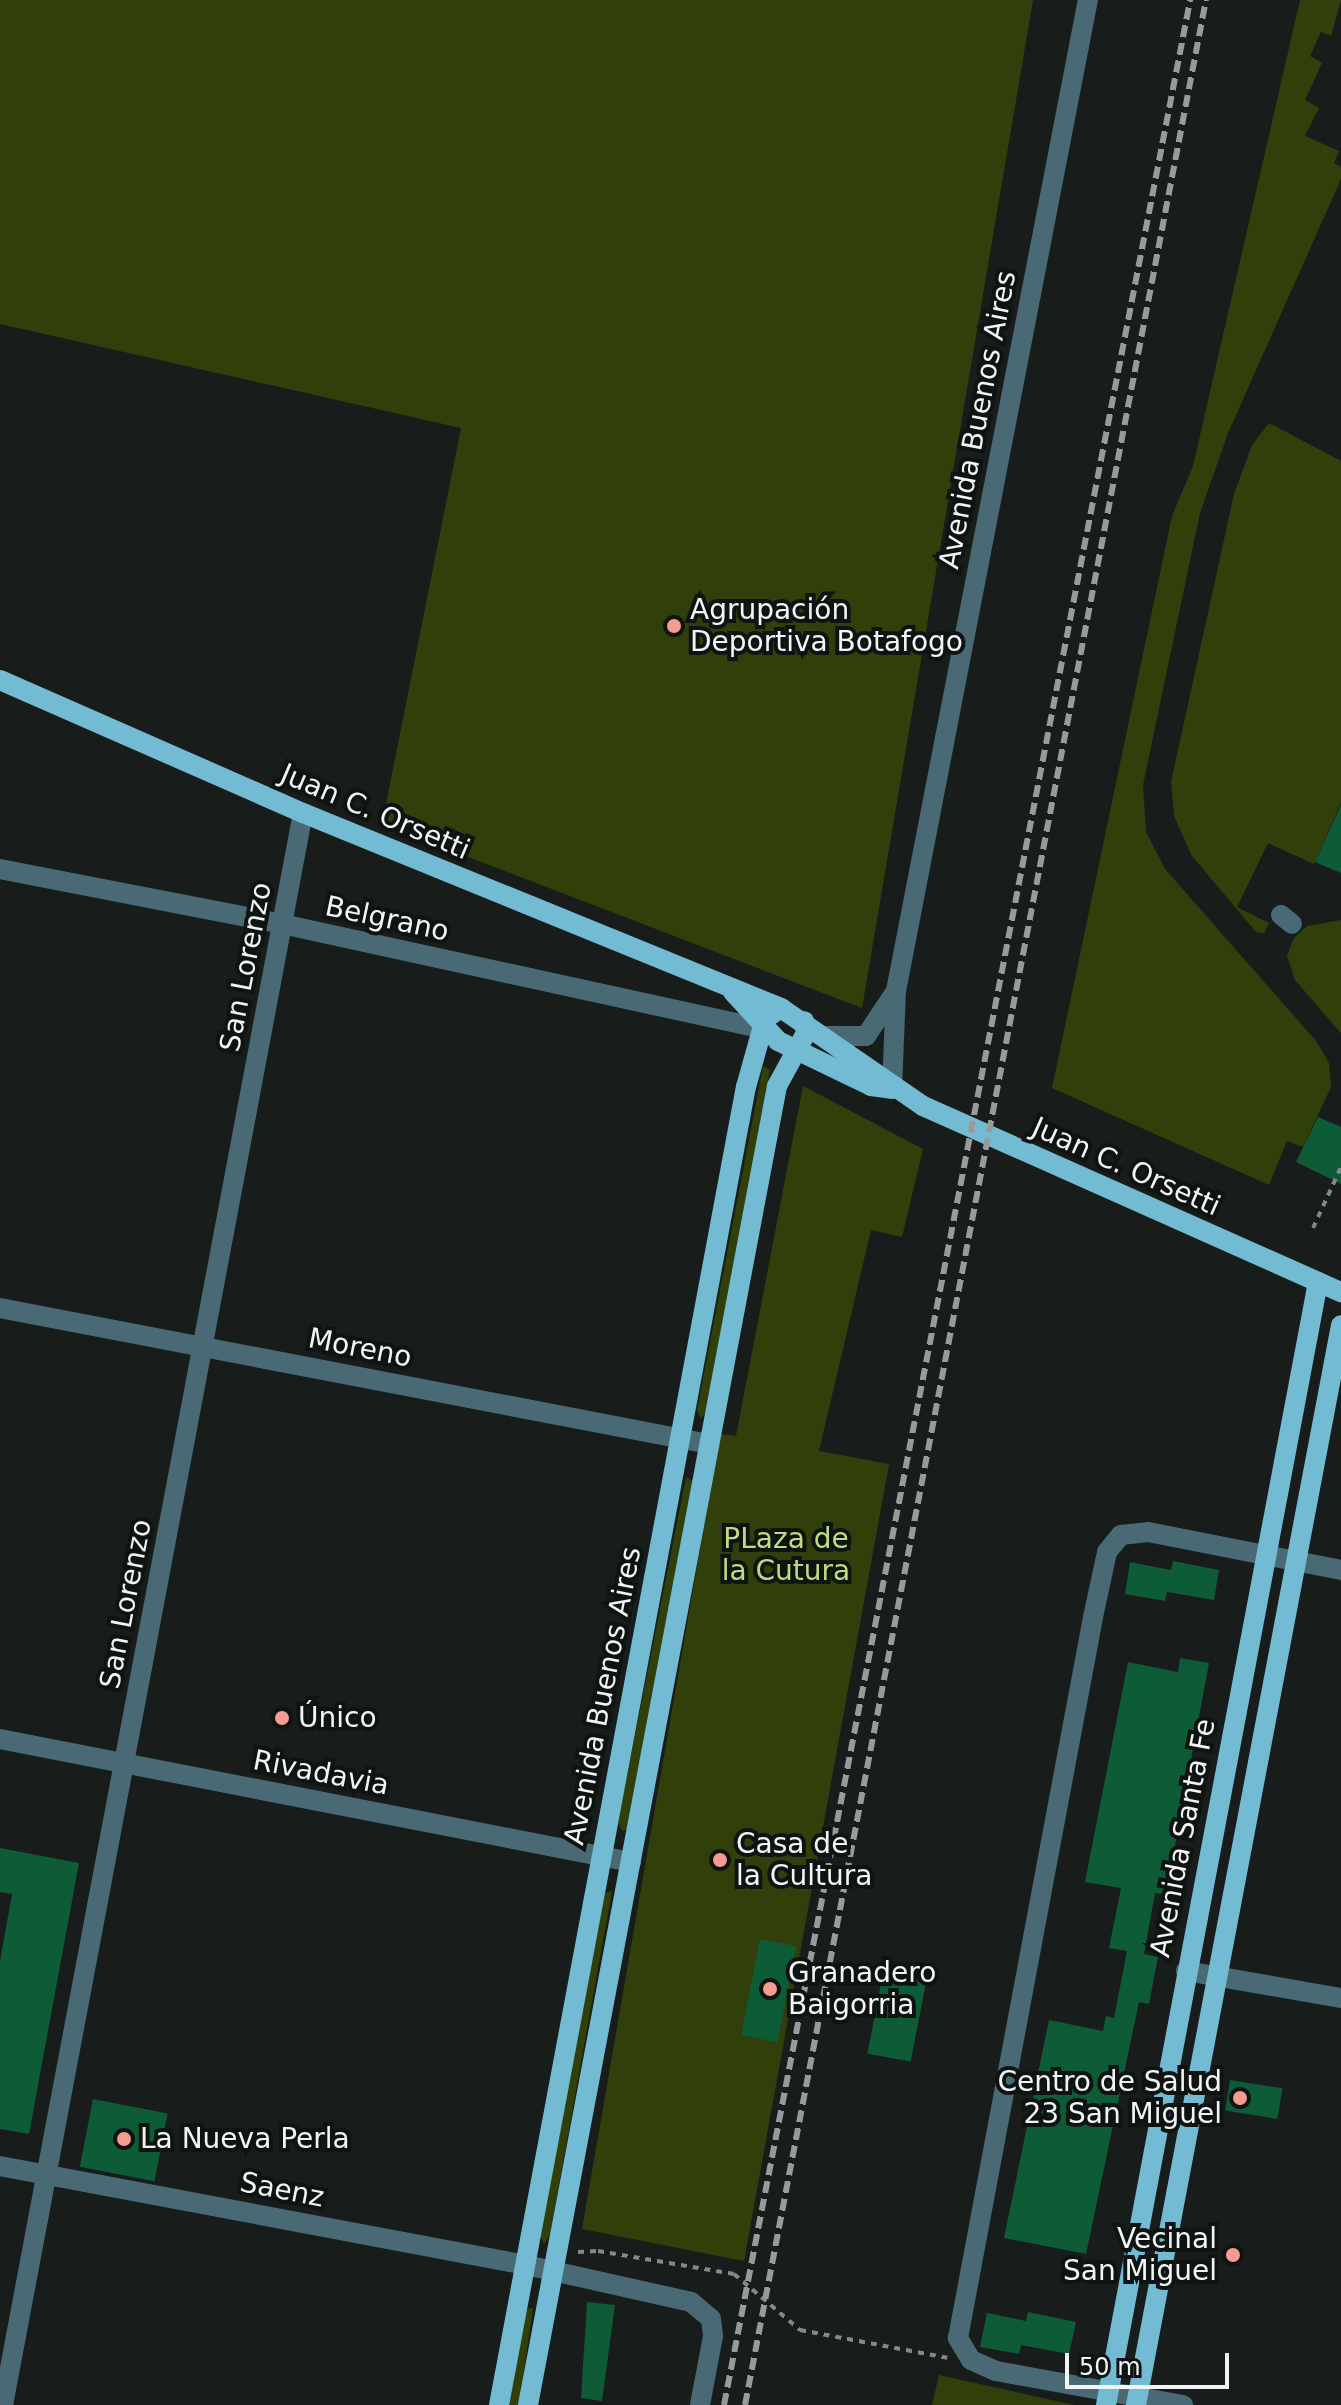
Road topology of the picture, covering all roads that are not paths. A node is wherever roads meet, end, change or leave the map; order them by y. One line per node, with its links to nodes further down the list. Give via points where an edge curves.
1 (1088, 0): 7 (street, Avenida Buenos Aires)
2 (0, 680): 3 (main road, Juan C. Orsetti)
3 (303, 813): 5 (street, San Lorenzo); 6 (main road, Juan C. Orsetti)
4 (0, 869): 5 (street, Belgrano)
5 (282, 924): 10 (street, Belgrano); 18 (street, San Lorenzo)
6 (730, 989): 8 (main road, Juan C. Orsetti); 10 (main road, Juan C. Orsetti)
7 (896, 991): 11 (street, Avenida Buenos Aires, via 866,1036); 13 (street, Avenida Buenos Aires)
8 (781, 1008): 9 (main road, Juan C. Orsetti); 10 (main road, Avenida Buenos Aires, via 772,1011)
9 (804, 1021): 11 (main road, Juan C. Orsetti); 12 (main road, Avenida Buenos Aires, via 806,1033)
10 (762, 1029): 12 (main road, Juan C. Orsetti); 19 (main road, Avenida Buenos Aires, via 746,1087)
11 (827, 1036): 13 (main road, Juan C. Orsetti)
12 (794, 1049): 13 (main road, Juan C. Orsetti, via 871,1086); 20 (main road, Avenida Buenos Aires, via 777,1086)
13 (892, 1089): 14 (main road, Juan C. Orsetti, via 988,1137)
14 (1318, 1282): 15 (main road, Juan C. Orsetti); 21 (main road, Avenida Santa Fe)
15 (1341, 1292)
16 (0, 1308): 18 (street, Moreno)
17 (1341, 1325): 22 (main road, Avenida Santa Fe)
18 (203, 1346): 19 (street, Moreno); 25 (street, San Lorenzo)
19 (680, 1439): 20 (street, Moreno); 26 (main road, Avenida Buenos Aires)
20 (709, 1444): 27 (main road, Avenida Buenos Aires)
21 (1265, 1555): 22 (street); 28 (main road, Avenida Santa Fe); 35 (street, via 1148,1532 1121,1535 1107,1552 958,2338 971,2360 996,2371)
22 (1295, 1561): 23 (street); 29 (main road, Avenida Santa Fe)
23 (1341, 1570)
24 (0, 1739): 25 (street, Rivadavia)
25 (124, 1763): 26 (street, Rivadavia); 32 (street, San Lorenzo)
26 (602, 1856): 27 (street, Rivadavia); 34 (main road, Avenida Buenos Aires)
27 (631, 1862): 33 (main road, Avenida Buenos Aires)
28 (1186, 1971): 29 (street); 35 (main road, Avenida Santa Fe)
29 (1215, 1975): 30 (street); 36 (main road, Avenida Santa Fe)
30 (1341, 1998)
31 (0, 2166): 32 (street, Saenz)
32 (46, 2174): 34 (street, Saenz); 37 (street, San Lorenzo)
33 (554, 2263): 34 (street, Saenz); 39 (main road, Avenida Buenos Aires); 40 (street, Saenz, via 702,2308 711,2319 713,2336)
34 (526, 2265): 38 (main road, Avenida Buenos Aires)
35 (1107, 2399): 36 (street)
36 (1137, 2401): 41 (street)
37 (3, 2405)
38 (499, 2405)
39 (528, 2405)
40 (700, 2405)
41 (1183, 2405)

